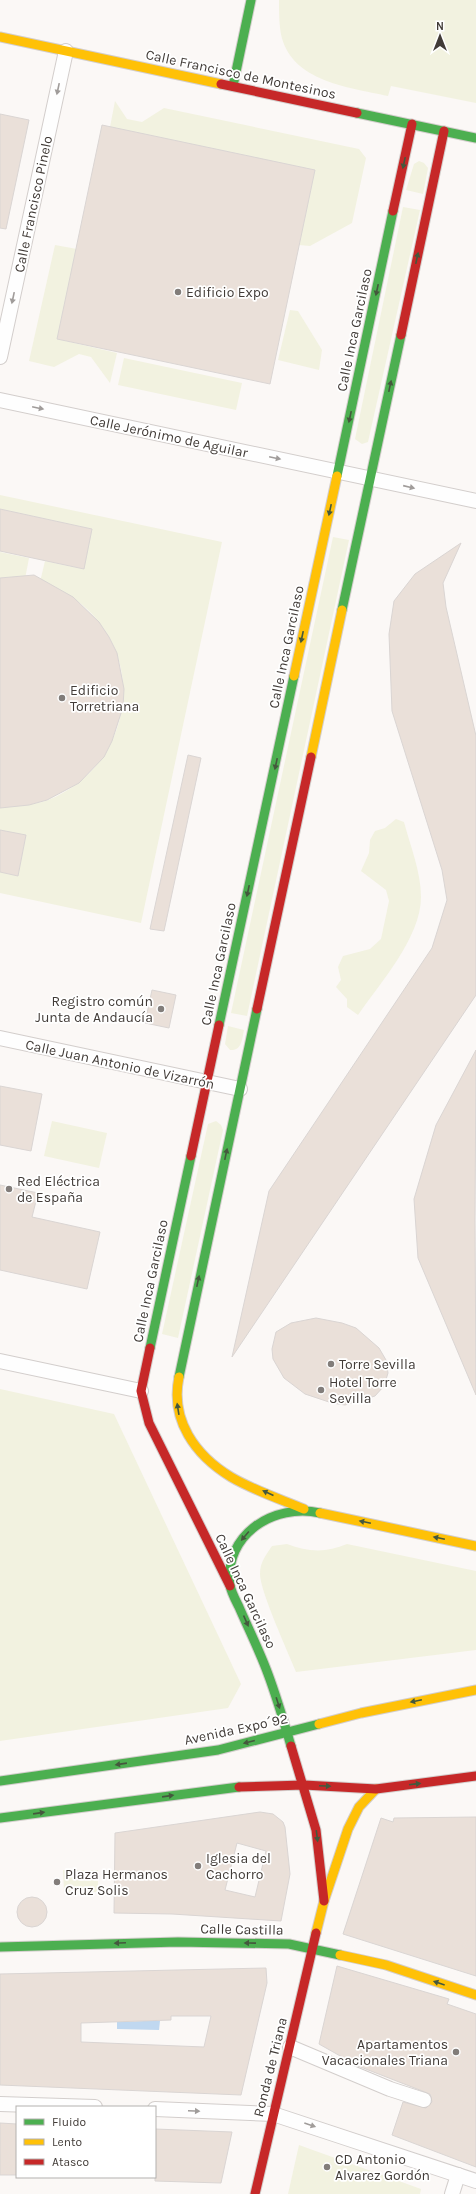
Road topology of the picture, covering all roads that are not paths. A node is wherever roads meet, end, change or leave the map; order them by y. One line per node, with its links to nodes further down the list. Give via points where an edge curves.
1 (251, 0): 4 (street)
2 (0, 37): 3 (street, Calle Francisco de Montesinos)
3 (66, 51): 4 (street, Calle Francisco de Montesinos); 8 (street, Calle Francisco Pinelo, one-way to 8)
4 (233, 86): 5 (street, Calle Francisco de Montesinos)
5 (412, 124): 6 (street, Calle Francisco de Montesinos); 10 (street, Calle Inca Garcilaso, one-way to 10)
6 (444, 131): 7 (street, Calle Francisco de Montesinos); 11 (street, one-way to 6)
7 (476, 138)
8 (0, 357)
9 (0, 400): 10 (street, Calle Jerónimo de Aguilar, one-way to 10)
10 (338, 472): 11 (street, Calle Jerónimo de Aguilar); 14 (street, Calle Inca Garcilaso, one-way to 14)
11 (371, 479): 12 (street, Calle Jerónimo de Aguilar, one-way to 12); 15 (street)
12 (476, 501)
13 (0, 1038): 14 (street, Calle Juan Antonio de Vizarrón)
14 (207, 1082): 15 (street, Calle Juan Antonio de Vizarrón); 17 (street, Calle Inca Garcilaso)
15 (240, 1089): 18 (street, one-way to 15, via 231,1477 207,1459 186,1433 179,1414 176,1390)
16 (0, 1361): 17 (street)
17 (141, 1391): 20 (street, Calle Inca Garcilaso, via 149,1422)
18 (304, 1509): 19 (street, one-way to 18); 20 (street, one-way to 20, via 279,1513 260,1522 249,1532 237,1546 231,1562)
19 (476, 1546)
20 (230, 1586): 22 (street, Calle Inca Garcilaso, one-way to 22, via 260,1654)
21 (476, 1690): 22 (street, Avenida Expo´92, one-way to 22, via 361,1713)
22 (287, 1732): 24 (street, Avenida Expo´92, one-way to 24, via 218,1750); 25 (street, Calle Inca Garcilaso)
23 (476, 1776): 26 (street, one-way to 23)
24 (0, 1781)
25 (304, 1785): 26 (street, one-way to 26); 27 (street, one-way to 25, via 224,1788); 28 (street, Calle Inca Garcilaso, one-way to 28, via 316,1830)
26 (376, 1789): 28 (street, via 359,1807 348,1829)
27 (0, 1818)
28 (324, 1901): 30 (street, Ronda de Triana)
29 (0, 1947): 30 (street, Calle Castilla, one-way to 29, via 289,1944 178,1942)
30 (314, 1948): 31 (street, Calle Castilla, one-way to 30, via 386,1965); 32 (street, Ronda de Triana)
31 (476, 1995)
32 (290, 2047): 33 (street, via 390,2090); 37 (street, Ronda de Triana)
33 (424, 2100)
34 (0, 2104): 35 (street)
35 (63, 2106)
36 (156, 2109): 37 (street, one-way to 37)
37 (273, 2114): 38 (street, one-way to 38); 40 (street, Ronda de Triana)
38 (458, 2175): 39 (street); 41 (street)
39 (476, 2181)
40 (255, 2194)
41 (452, 2194)

